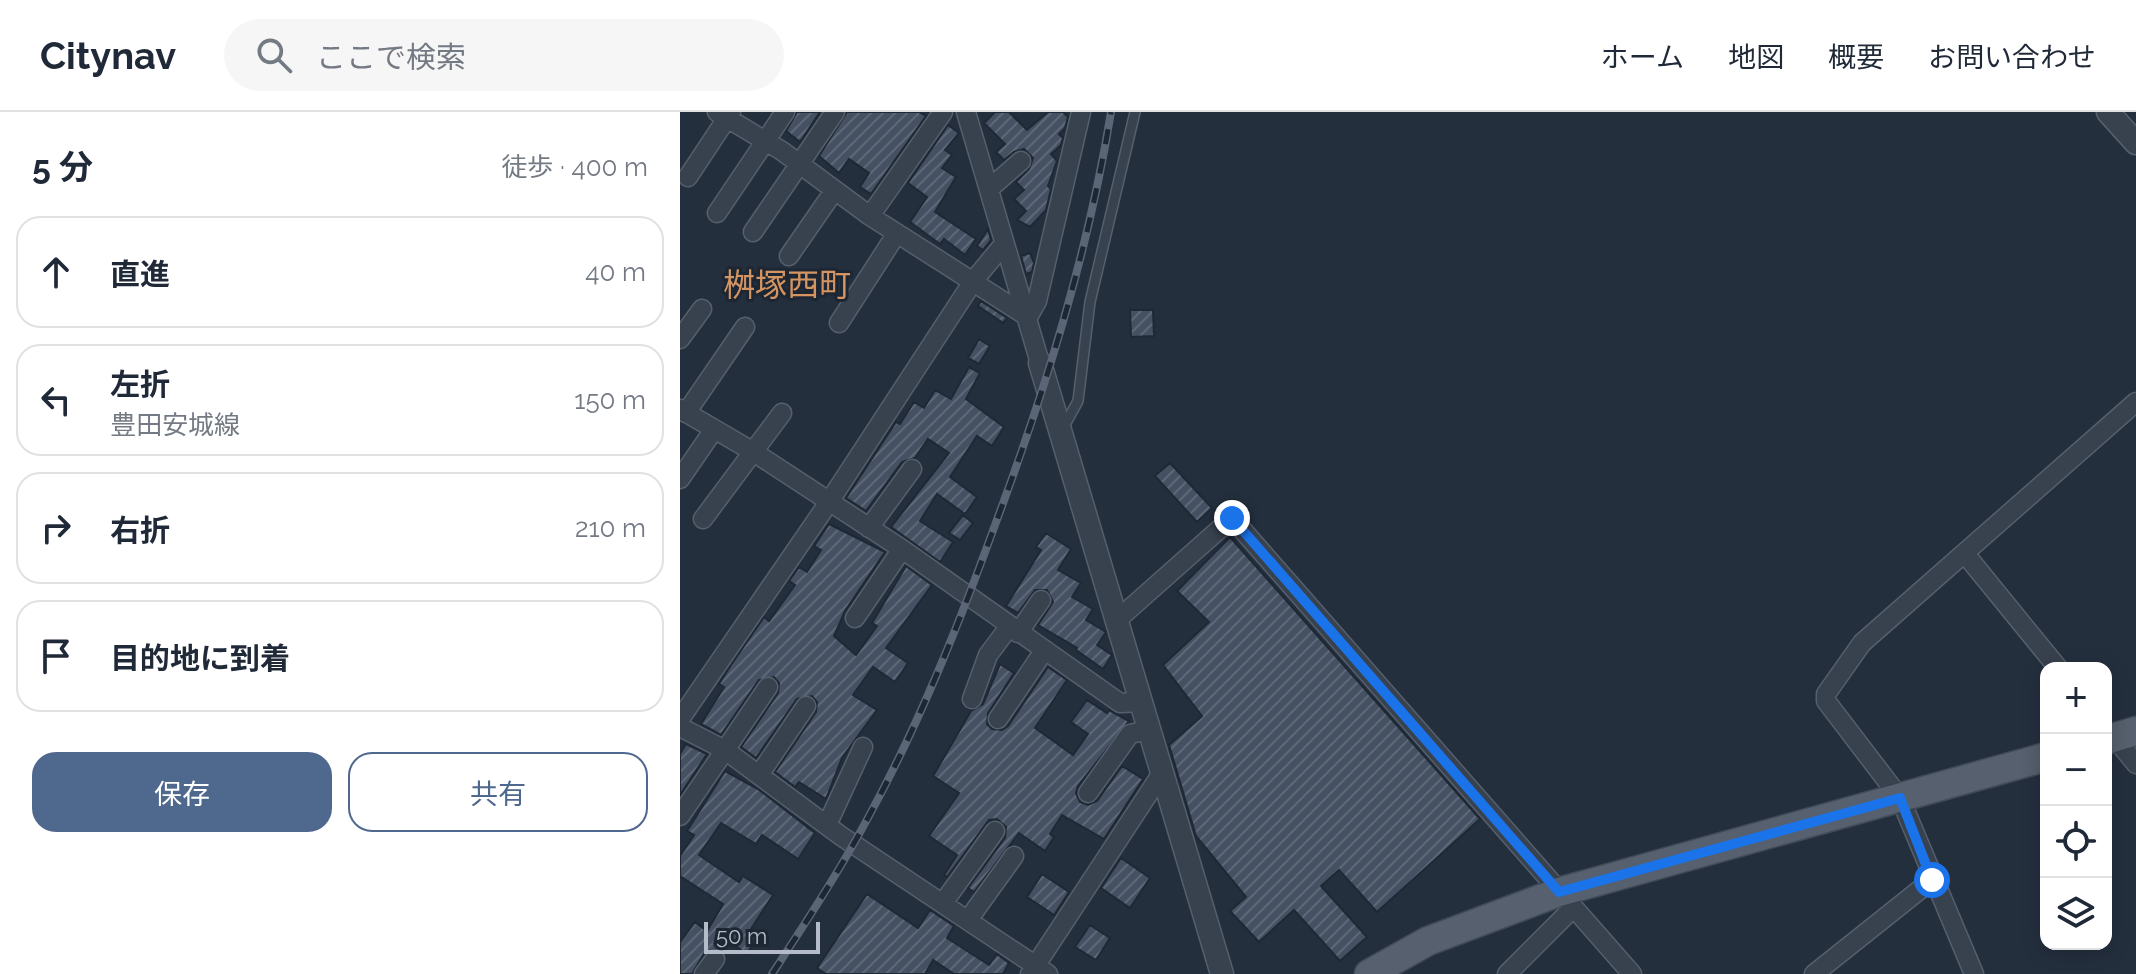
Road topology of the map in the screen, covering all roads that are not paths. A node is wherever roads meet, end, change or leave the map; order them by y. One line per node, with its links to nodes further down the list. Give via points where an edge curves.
1 (785, 112): 9 (street)
2 (835, 112): 12 (street)
3 (943, 112): 17 (street)
4 (1081, 112): 24 (street, via 1049,256)
5 (1135, 112): 33 (lane, via 1090,302 1078,401)
6 (2108, 112): 10 (street)
7 (725, 114): 9 (street); 13 (street)
8 (964, 114): 14 (street)
9 (767, 143): 12 (street); 16 (street)
10 (2136, 143)
11 (1021, 161): 14 (street)
12 (797, 165): 15 (street); 18 (street)
13 (688, 177)
14 (989, 189): 20 (street)
15 (834, 191): 17 (street); 21 (street)
16 (717, 213)
17 (870, 216): 19 (street)
18 (753, 232)
19 (897, 233): 22 (street); 25 (street)
20 (1004, 244): 22 (street); 24 (street)
21 (789, 256)
22 (974, 280): 24 (street); 37 (street, via 870,449)
23 (702, 309): 27 (street)
24 (1028, 317): 28 (street)
25 (839, 323)
26 (745, 327): 30 (street)
27 (680, 339)
28 (1040, 363): 33 (street)
29 (2136, 402): 41 (street)
30 (683, 411): 32 (street)
31 (782, 413): 34 (street)
32 (713, 431): 34 (street); 36 (street)
33 (1061, 433): 44 (street)
34 (752, 451): 37 (street); 38 (street)
35 (912, 469): 39 (street)
36 (680, 479)
37 (829, 502): 39 (street); 52 (street)
38 (703, 519)
39 (869, 528): 40 (street)
40 (902, 549): 43 (street); 45 (street)
41 (1966, 555): 47 (street); 64 (street, via 1862,643 1826,694 1826,701)
42 (1041, 600): 45 (street)
43 (855, 618)
44 (1117, 620): 50 (street); 70 (street, via 1232,518)
45 (1014, 630): 46 (street); 49 (street, via 988,655)
46 (1044, 651): 50 (street, via 1120,703); 53 (street)
47 (2053, 662)
48 (768, 687): 58 (street)
49 (972, 699)
50 (1141, 702): 55 (street)
51 (806, 706): 62 (street)
52 (680, 719)
53 (998, 719)
54 (680, 727): 58 (street)
55 (1149, 730): 61 (street); 63 (street, via 1130,734)
56 (2116, 734): 60 (street)
57 (863, 747): 66 (street)
58 (725, 750): 62 (street); 65 (street)
59 (2040, 759): 64 (main road)
60 (2136, 764)
61 (1162, 773): 73 (street); 74 (street)
62 (759, 775): 66 (street)
63 (1088, 793)
64 (1900, 798): 69 (street); 70 (main road)
65 (680, 816)
66 (827, 825): 71 (street)
67 (995, 831): 71 (street)
68 (1014, 856): 72 (street)
69 (1932, 880): 78 (street); 79 (street)
70 (1566, 901): 75 (main road, via 1428,941); 76 (street); 77 (street)
71 (943, 903): 72 (street)
72 (968, 920): 73 (street)
73 (1037, 971)
74 (1222, 974)
75 (1369, 974)
76 (1507, 974)
77 (1632, 974)
78 (1814, 974)
79 (1974, 974)

